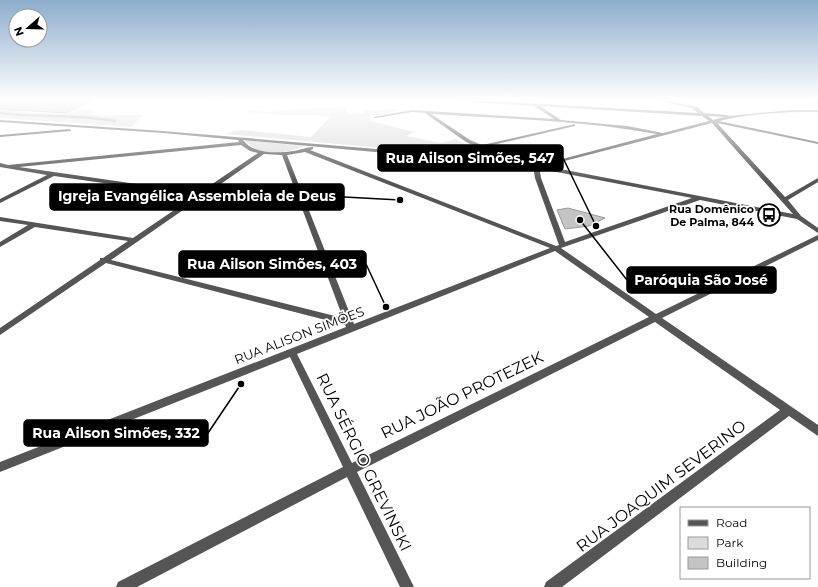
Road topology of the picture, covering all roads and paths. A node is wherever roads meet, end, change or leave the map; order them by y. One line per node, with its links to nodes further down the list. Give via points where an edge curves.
1 (86, 127): 8 (street)
2 (448, 127): 14 (street)
3 (564, 127): 14 (street)
4 (629, 127): 9 (street)
5 (690, 127): 9 (street)
6 (720, 127): 26 (street)
7 (746, 127): 12 (street)
8 (96, 128): 10 (street); 11 (street)
9 (662, 135): 18 (street)
10 (0, 136)
11 (241, 141): 13 (street); 16 (street); 20 (street)
12 (818, 142)
13 (315, 146): 15 (street); 21 (street)
14 (480, 146): 18 (street)
15 (306, 150): 17 (street); 35 (street)
16 (262, 152): 17 (street); 24 (street)
17 (284, 153): 38 (street)
18 (550, 163): 21 (street)
19 (0, 164): 20 (street)
20 (10, 166): 22 (street)
21 (539, 166): 25 (street); 35 (street, via 538,178)
22 (53, 174): 24 (street); 27 (street)
23 (818, 180): 26 (street)
24 (199, 195): 33 (street)
25 (699, 198): 28 (street); 35 (street, RUA ALISON SIMÕES)
26 (784, 200): 28 (street)
27 (0, 202)
28 (799, 217): 31 (street)
29 (0, 219): 30 (street)
30 (33, 225): 33 (street); 34 (street)
31 (818, 231)
32 (818, 237): 37 (street, RUA JOÃO PROTEZEK)
33 (133, 240): 36 (street)
34 (0, 245)
35 (560, 247): 37 (street); 38 (street, RUA ALISON SIMÕES)
36 (103, 260): 38 (street); 39 (street)
37 (656, 317): 41 (street); 44 (street, RUA JOÃO PROTEZEK)
38 (350, 326): 40 (street, RUA ALISON SIMÕES)
39 (0, 332)
40 (292, 352): 43 (street, RUA ALISON SIMÕES); 44 (street, RUA SÉRGIO GREVINSKI)
41 (789, 410): 42 (street); 47 (street, RUA JOAQUIM SEVERINO)
42 (818, 431)
43 (0, 467)
44 (349, 470): 45 (street, RUA JOÃO PROTEZEK); 46 (street, RUA SÉRGIO GREVINSKI)
45 (123, 587)
46 (407, 587)
47 (551, 587)

